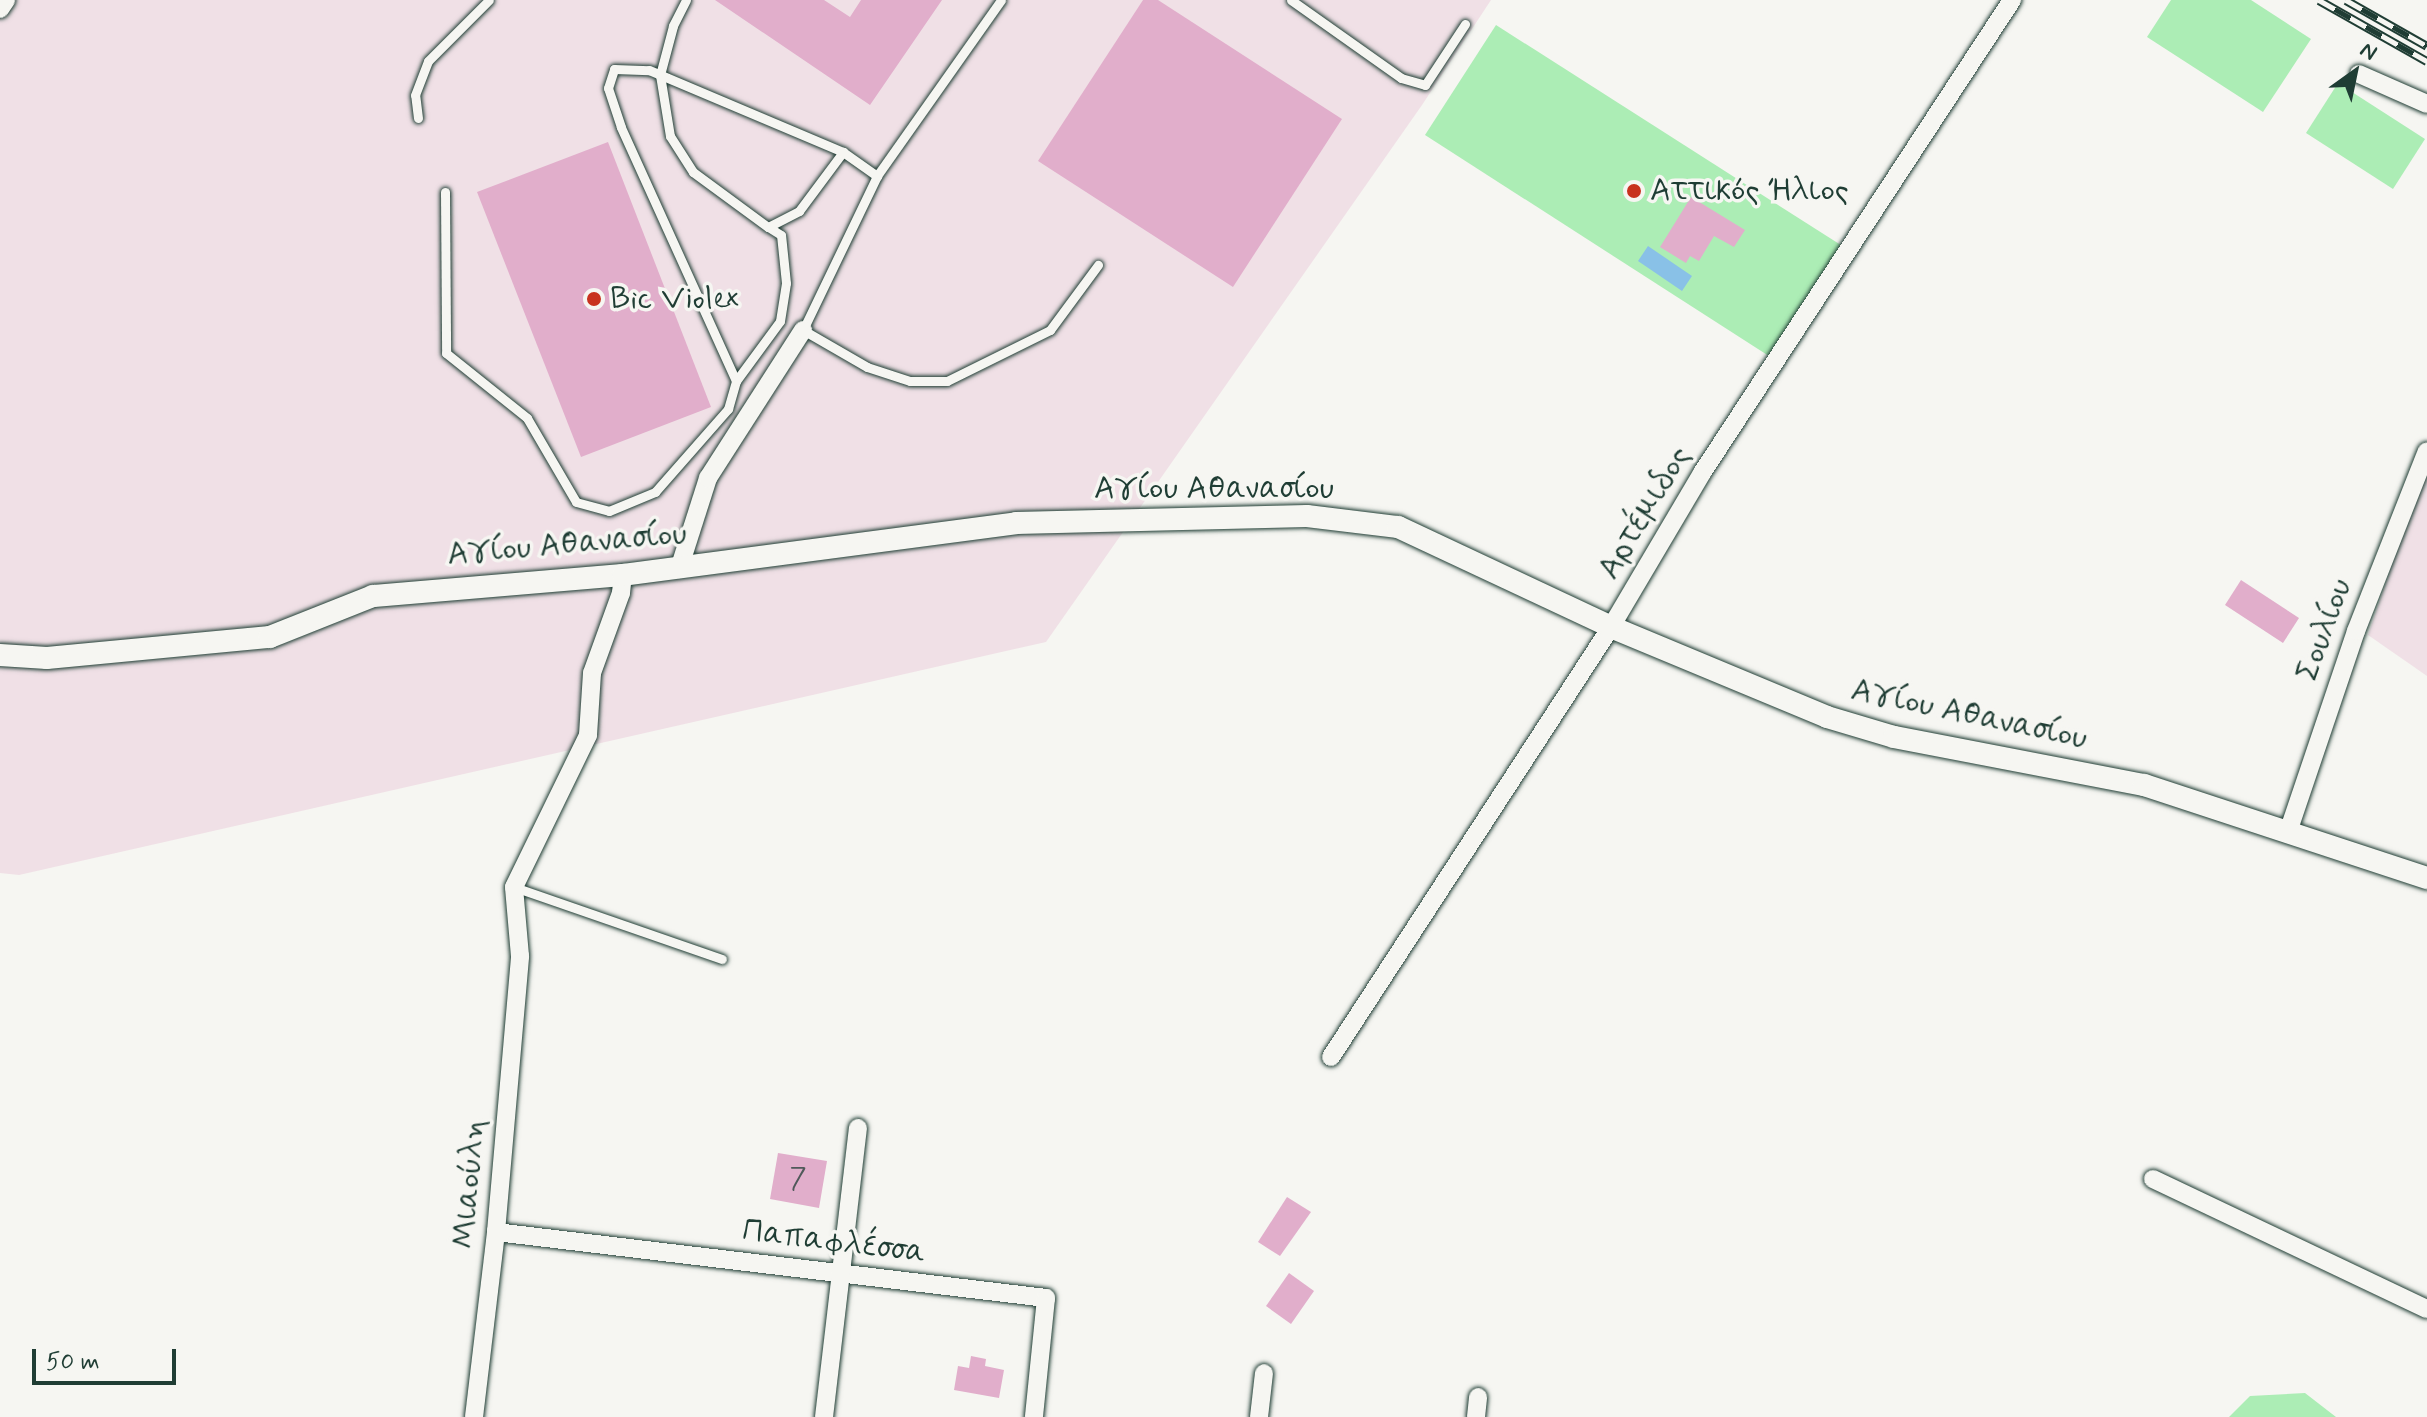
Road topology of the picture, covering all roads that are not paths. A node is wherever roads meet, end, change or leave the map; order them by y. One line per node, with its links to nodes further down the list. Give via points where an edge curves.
1 (6, 0): 7 (street)
2 (489, 0): 12 (lane, via 428,61 415,95)
3 (686, 0): 10 (lane)
4 (1001, 0): 14 (lane)
5 (1291, 0): 8 (lane, via 1401,78 1425,85)
6 (2012, 0): 23 (street, Αρτέμιδος, via 1702,473)
7 (0, 9)
8 (1465, 24)
9 (2359, 74): 11 (street)
10 (660, 75): 13 (lane); 16 (lane, via 670,136 693,172); 19 (lane, via 614,69 608,88)
11 (2427, 104)
12 (418, 118)
13 (843, 152): 14 (lane); 16 (lane, via 799,211)
14 (877, 176): 18 (lane)
15 (445, 192): 19 (lane, via 446,353 527,418 576,502 609,511 655,492 728,409)
16 (768, 227): 19 (lane, via 781,235 786,283 780,321)
17 (1098, 265): 18 (lane, via 1050,330 947,381 910,381 867,367)
18 (803, 330): 21 (street, via 708,478)
19 (736, 381)
20 (2425, 460): 25 (street, Σουλίου, via 2356,631)
21 (679, 569): 22 (street, Αγίου Αθανασίου); 23 (street, Αγίου Αθανασίου, via 1016,523 1307,516 1398,527)
22 (623, 575): 24 (street, Αγίου Αθανασίου, via 373,596 270,637 47,658); 27 (street, via 592,673 588,735)
23 (1611, 627): 25 (street, Αγίου Αθανασίου, via 1827,717 1881,733 2144,785); 29 (street, Αρτέμιδος)
24 (0, 655)
25 (2288, 832): 26 (street, Αγίου Αθανασίου)
26 (2427, 878)
27 (514, 887): 28 (lane); 32 (street, Μιαούλη, via 520,956)
28 (722, 959)
29 (1331, 1057)
30 (858, 1128): 33 (street)
31 (2153, 1179): 34 (street)
32 (496, 1232): 33 (street, Παπαφλέσσα); 37 (street, Μιαούλη)
33 (841, 1273): 38 (street); 39 (street, Παπαφλέσσα, via 1046,1298)
34 (2427, 1309)
35 (1264, 1373): 40 (street)
36 (1478, 1397): 41 (street)
37 (474, 1417)
38 (824, 1417)
39 (1034, 1417)
40 (1259, 1417)
41 (1476, 1417)

